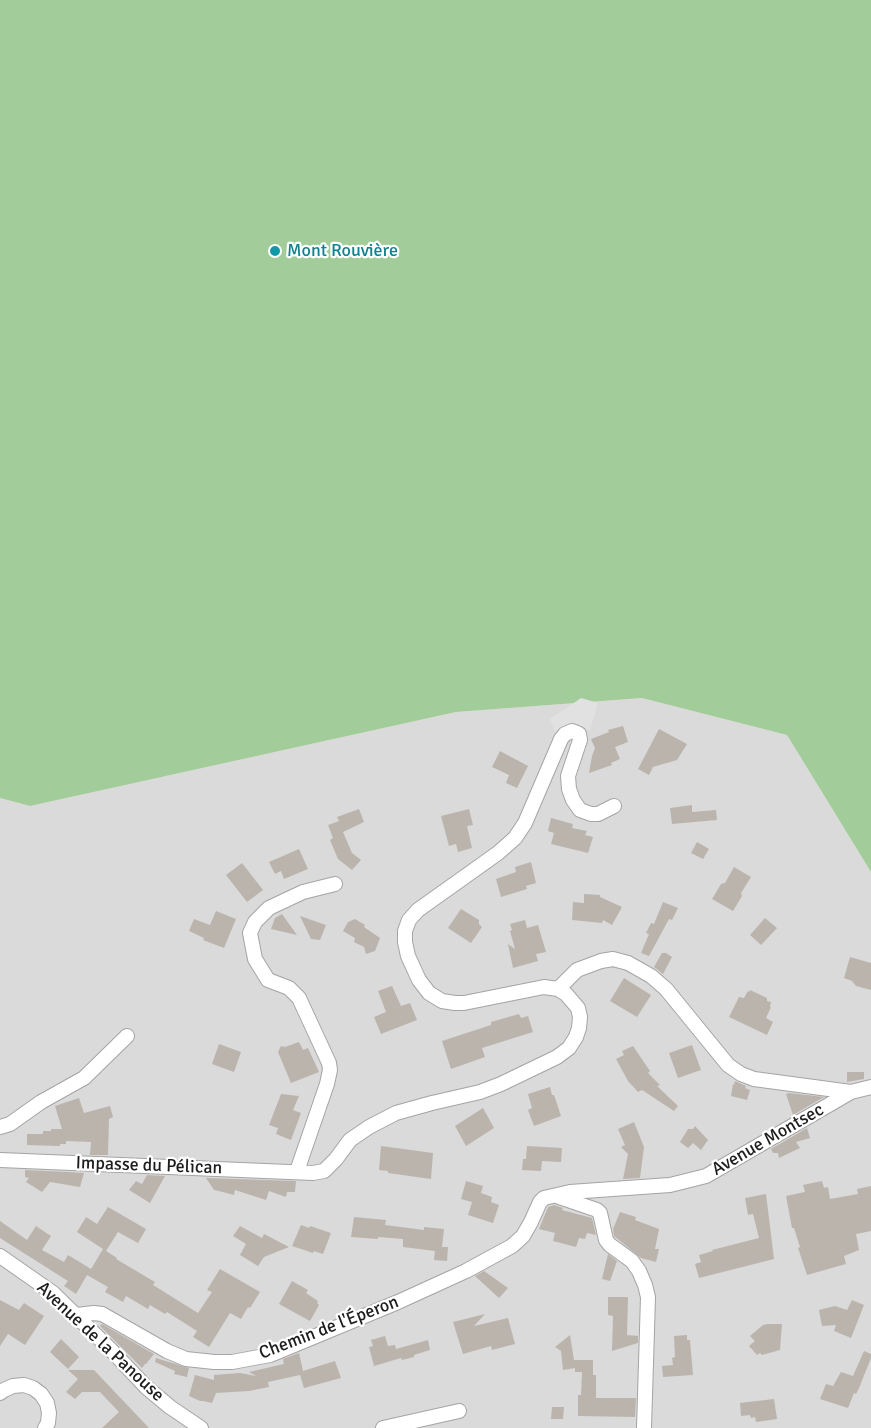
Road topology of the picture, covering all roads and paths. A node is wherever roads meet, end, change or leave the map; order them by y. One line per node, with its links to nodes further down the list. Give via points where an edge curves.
1 (614, 806): 3 (street, via 591,814 580,810 573,800 568,776 580,740 577,733 565,734 515,838 418,910 405,931 408,956 419,980 442,1001 464,1002 544,987)
2 (335, 884): 9 (street, via 303,892 269,908 250,933 255,959 268,980 289,987 299,998 329,1064 327,1084)
3 (558, 989): 6 (street, via 577,970 601,961 628,963 666,989 728,1065 741,1074); 9 (street, Impasse du Pélican, via 578,1008 580,1017 576,1038 557,1057 480,1092 396,1113 350,1140 324,1170)
4 (127, 1036): 7 (street, via 84,1078)
5 (871, 1087): 6 (street, Avenue Montsec)
6 (851, 1092): 10 (street, Avenue Montsec, via 706,1176 670,1185)
7 (0, 1127)
8 (0, 1160): 9 (street, Impasse du Pélican)
9 (297, 1172)
10 (554, 1196): 12 (street, Chemin de l'Éperon, via 540,1202 523,1236 512,1246 407,1298 270,1355 232,1362 186,1359 102,1314); 18 (street, via 597,1210 606,1240 632,1261 645,1286 648,1297)
11 (0, 1256): 12 (street, Avenue de la Panouse, via 53,1293)
12 (76, 1316): 16 (street, Avenue de la Panouse, via 147,1387)
13 (1, 1389): 15 (street, via 24,1385 41,1394 49,1413)
14 (459, 1411): 17 (street)
15 (45, 1428)
16 (201, 1428)
17 (383, 1428)
18 (644, 1428)

